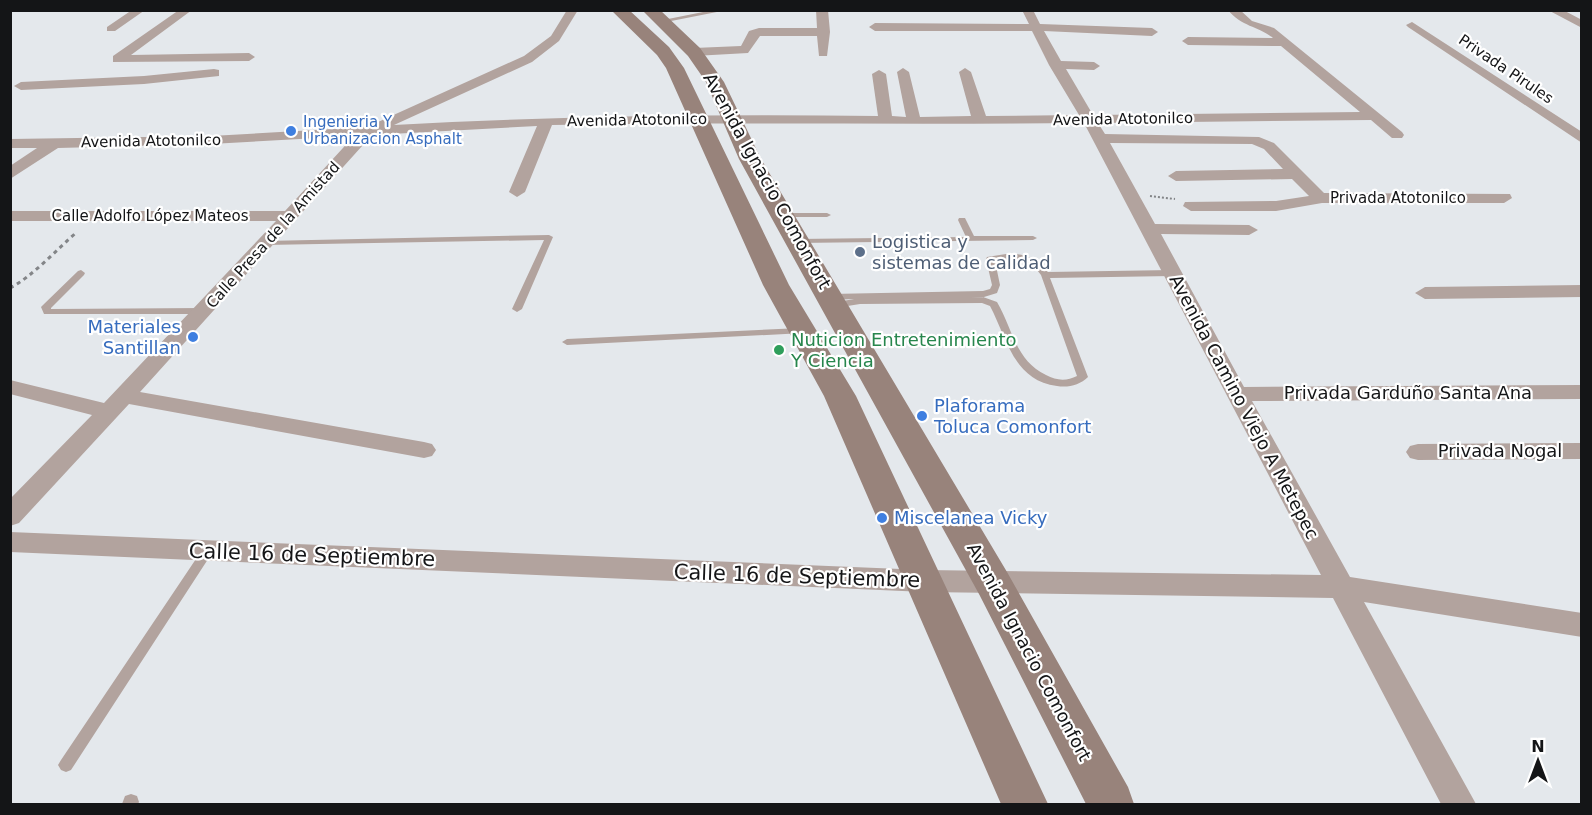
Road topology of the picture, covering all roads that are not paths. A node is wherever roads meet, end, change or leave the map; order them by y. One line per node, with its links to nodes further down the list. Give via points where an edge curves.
1 (140, 10): 13 (street)
2 (187, 10): 22 (street)
3 (573, 10): 39 (street, Calle Presa de la Amistad, via 559,36 528,59)
4 (619, 10): 32 (main road, Avenida Ignacio Comonfort, via 663,51)
5 (725, 10): 9 (lane)
6 (822, 10): 15 (street)
7 (1233, 10): 18 (street, via 1248,23 1270,30)
8 (1553, 10): 11 (street)
9 (656, 16): 19 (main road, Avenida Ignacio Comonfort)
10 (1412, 25): 41 (street, Privada Pirules)
11 (1581, 26)
12 (875, 27): 14 (street)
13 (111, 29)
14 (1033, 31): 16 (street); 23 (street, Avenida Camino Viejo A Metepec)
15 (824, 32): 19 (street, via 759,33 753,34 744,50); 20 (street)
16 (1152, 32)
17 (1188, 41): 18 (street)
18 (1285, 42): 31 (street)
19 (694, 52): 33 (main road, Avenida Ignacio Comonfort, via 714,82)
20 (823, 53)
21 (249, 57): 22 (street)
22 (109, 65): 29 (street)
23 (1055, 65): 24 (street); 38 (street, Avenida Camino Viejo A Metepec)
24 (1094, 66)
25 (903, 72): 35 (street)
26 (965, 72): 36 (street)
27 (214, 73): 29 (street)
28 (879, 74): 34 (street)
29 (81, 84): 30 (street)
30 (21, 86)
31 (1372, 116): 38 (street, Avenida Atotonilco); 40 (street)
32 (701, 118): 33 (street, Avenida Atotonilco); 37 (street, Avenida Atotonilco); 69 (main road, Avenida Ignacio Comonfort, via 776,285)
33 (730, 119): 34 (street, Avenida Atotonilco); 55 (main road, Avenida Ignacio Comonfort)
34 (886, 121): 35 (street, Avenida Atotonilco)
35 (914, 121): 36 (street, Avenida Atotonilco)
36 (980, 121): 38 (street, Avenida Atotonilco)
37 (546, 122): 39 (street, Avenida Atotonilco); 47 (street)
38 (1094, 128): 45 (street, Privada Atotonilco, via 1254,140 1269,146); 56 (street, Avenida Camino Viejo A Metepec)
39 (365, 133): 43 (street, Avenida Atotonilco); 53 (street, Calle Presa de la Amistad)
40 (1397, 135)
41 (1581, 139)
42 (10, 144): 43 (street, Avenida Atotonilco)
43 (53, 144): 44 (street)
44 (10, 174)
45 (1296, 174): 46 (street); 48 (street, Privada Atotonilco)
46 (1176, 176)
47 (517, 192)
48 (1320, 198): 49 (street, Privada Atotonilco); 50 (street, via 1289,205)
49 (1504, 198)
50 (1191, 206)
51 (826, 215): 55 (lane)
52 (10, 216): 53 (street, Calle Adolfo López Mateos)
53 (290, 216): 60 (street, Calle Presa de la Amistad)
54 (962, 220): 59 (lane)
55 (790, 228): 59 (lane); 66 (main road, Avenida Ignacio Comonfort)
56 (1149, 229): 57 (street); 62 (street, Avenida Camino Viejo A Metepec)
57 (1249, 230)
58 (1033, 238): 59 (lane)
59 (971, 239)
60 (265, 243): 67 (lane, via 549,237); 68 (street, Calle Presa de la Amistad)
61 (81, 273): 68 (lane, via 46,307 47,312)
62 (1172, 273): 63 (lane); 73 (street, Avenida Camino Viejo A Metepec)
63 (1045, 275): 66 (lane, via 1039,264 1024,256 1002,256 990,259 996,285 994,291 984,294); 66 (lane, via 1080,365 1083,377 1074,384 1052,383 1029,369 1015,353 994,304 983,300)
64 (1581, 291): 65 (street)
65 (1425, 293)
66 (833, 301): 82 (main road, Avenida Ignacio Comonfort)
67 (517, 309)
68 (204, 311): 74 (street, Calle Presa de la Amistad)
69 (803, 331): 70 (lane); 81 (main road, Avenida Ignacio Comonfort, via 840,396)
70 (567, 342)
71 (10, 387): 74 (street)
72 (1581, 392): 73 (street, Privada Garduño Santa Ana)
73 (1235, 394): 83 (street, Avenida Camino Viejo A Metepec)
74 (115, 404): 75 (street); 78 (street, Calle Presa de la Amistad)
75 (424, 450)
76 (1581, 451): 77 (street, Privada Nogal)
77 (1418, 452)
78 (10, 516)
79 (10, 542): 80 (street, Calle 16 de Septiembre)
80 (208, 550): 81 (street, Calle 16 de Septiembre); 85 (lane)
81 (925, 581): 82 (street, Calle 16 de Septiembre); 86 (main road, Avenida Ignacio Comonfort)
82 (993, 583): 83 (street, Calle 16 de Septiembre); 87 (main road, Avenida Ignacio Comonfort)
83 (1341, 587): 84 (street, Calle 16 de Septiembre); 88 (street, Avenida Camino Viejo A Metepec)
84 (1581, 625)
85 (66, 765)
86 (1024, 804)
87 (1112, 804)
88 (1459, 804)

